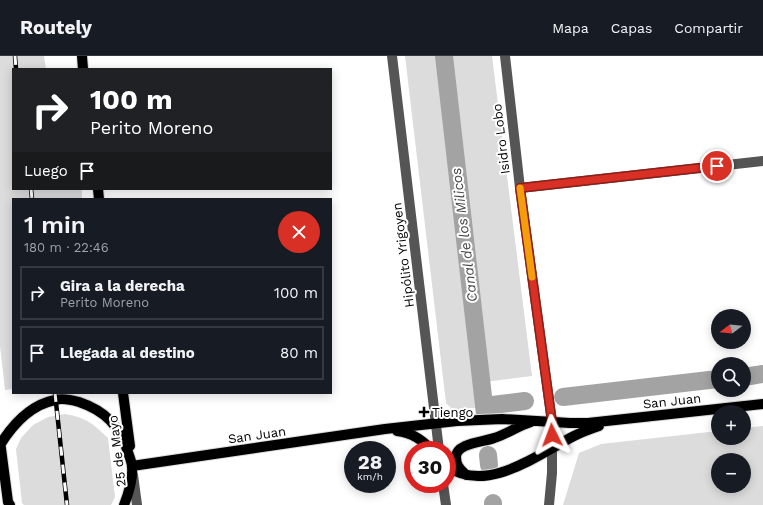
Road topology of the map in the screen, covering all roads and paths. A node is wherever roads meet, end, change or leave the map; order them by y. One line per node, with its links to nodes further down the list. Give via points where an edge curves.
1 (82, 56): 4 (main road)
2 (392, 56): 12 (street, Hipólito Yrigoyen)
3 (505, 56): 6 (street, Isidro Lobo)
4 (83, 68)
5 (763, 161): 6 (street)
6 (520, 188): 10 (street, Isidro Lobo)
7 (123, 394): 18 (main road, 25 de Mayo)
8 (763, 404): 11 (main road, San Juan)
9 (534, 421): 10 (main road, San Juan); 12 (main road, San Juan, via 502,419); 20 (main road, via 488,441 458,449 458,467)
10 (552, 422): 11 (main road, San Juan); 17 (street, Isidro Lobo)
11 (608, 422): 17 (main road, San Juan, via 573,436)
12 (436, 423): 13 (main road, San Juan); 15 (street, Hipólito Yrigoyen)
13 (385, 429): 14 (main road, San Juan, via 408,433); 18 (main road, San Juan)
14 (423, 441)
15 (438, 441)
16 (0, 443): 18 (main road, via 21,417 38,406 56,399 74,401 96,409 113,423 122,437); 22 (main road)
17 (552, 448): 20 (main road, San Juan, via 505,471 482,476); 26 (street, Isidro Lobo)
18 (132, 466): 23 (main road); 24 (street, 25 de Mayo)
19 (456, 472): 20 (main road, San Juan)
20 (467, 475)
21 (444, 493): 25 (street)
22 (7, 502)
23 (124, 505)
24 (137, 505)
25 (446, 505)
26 (549, 505)

